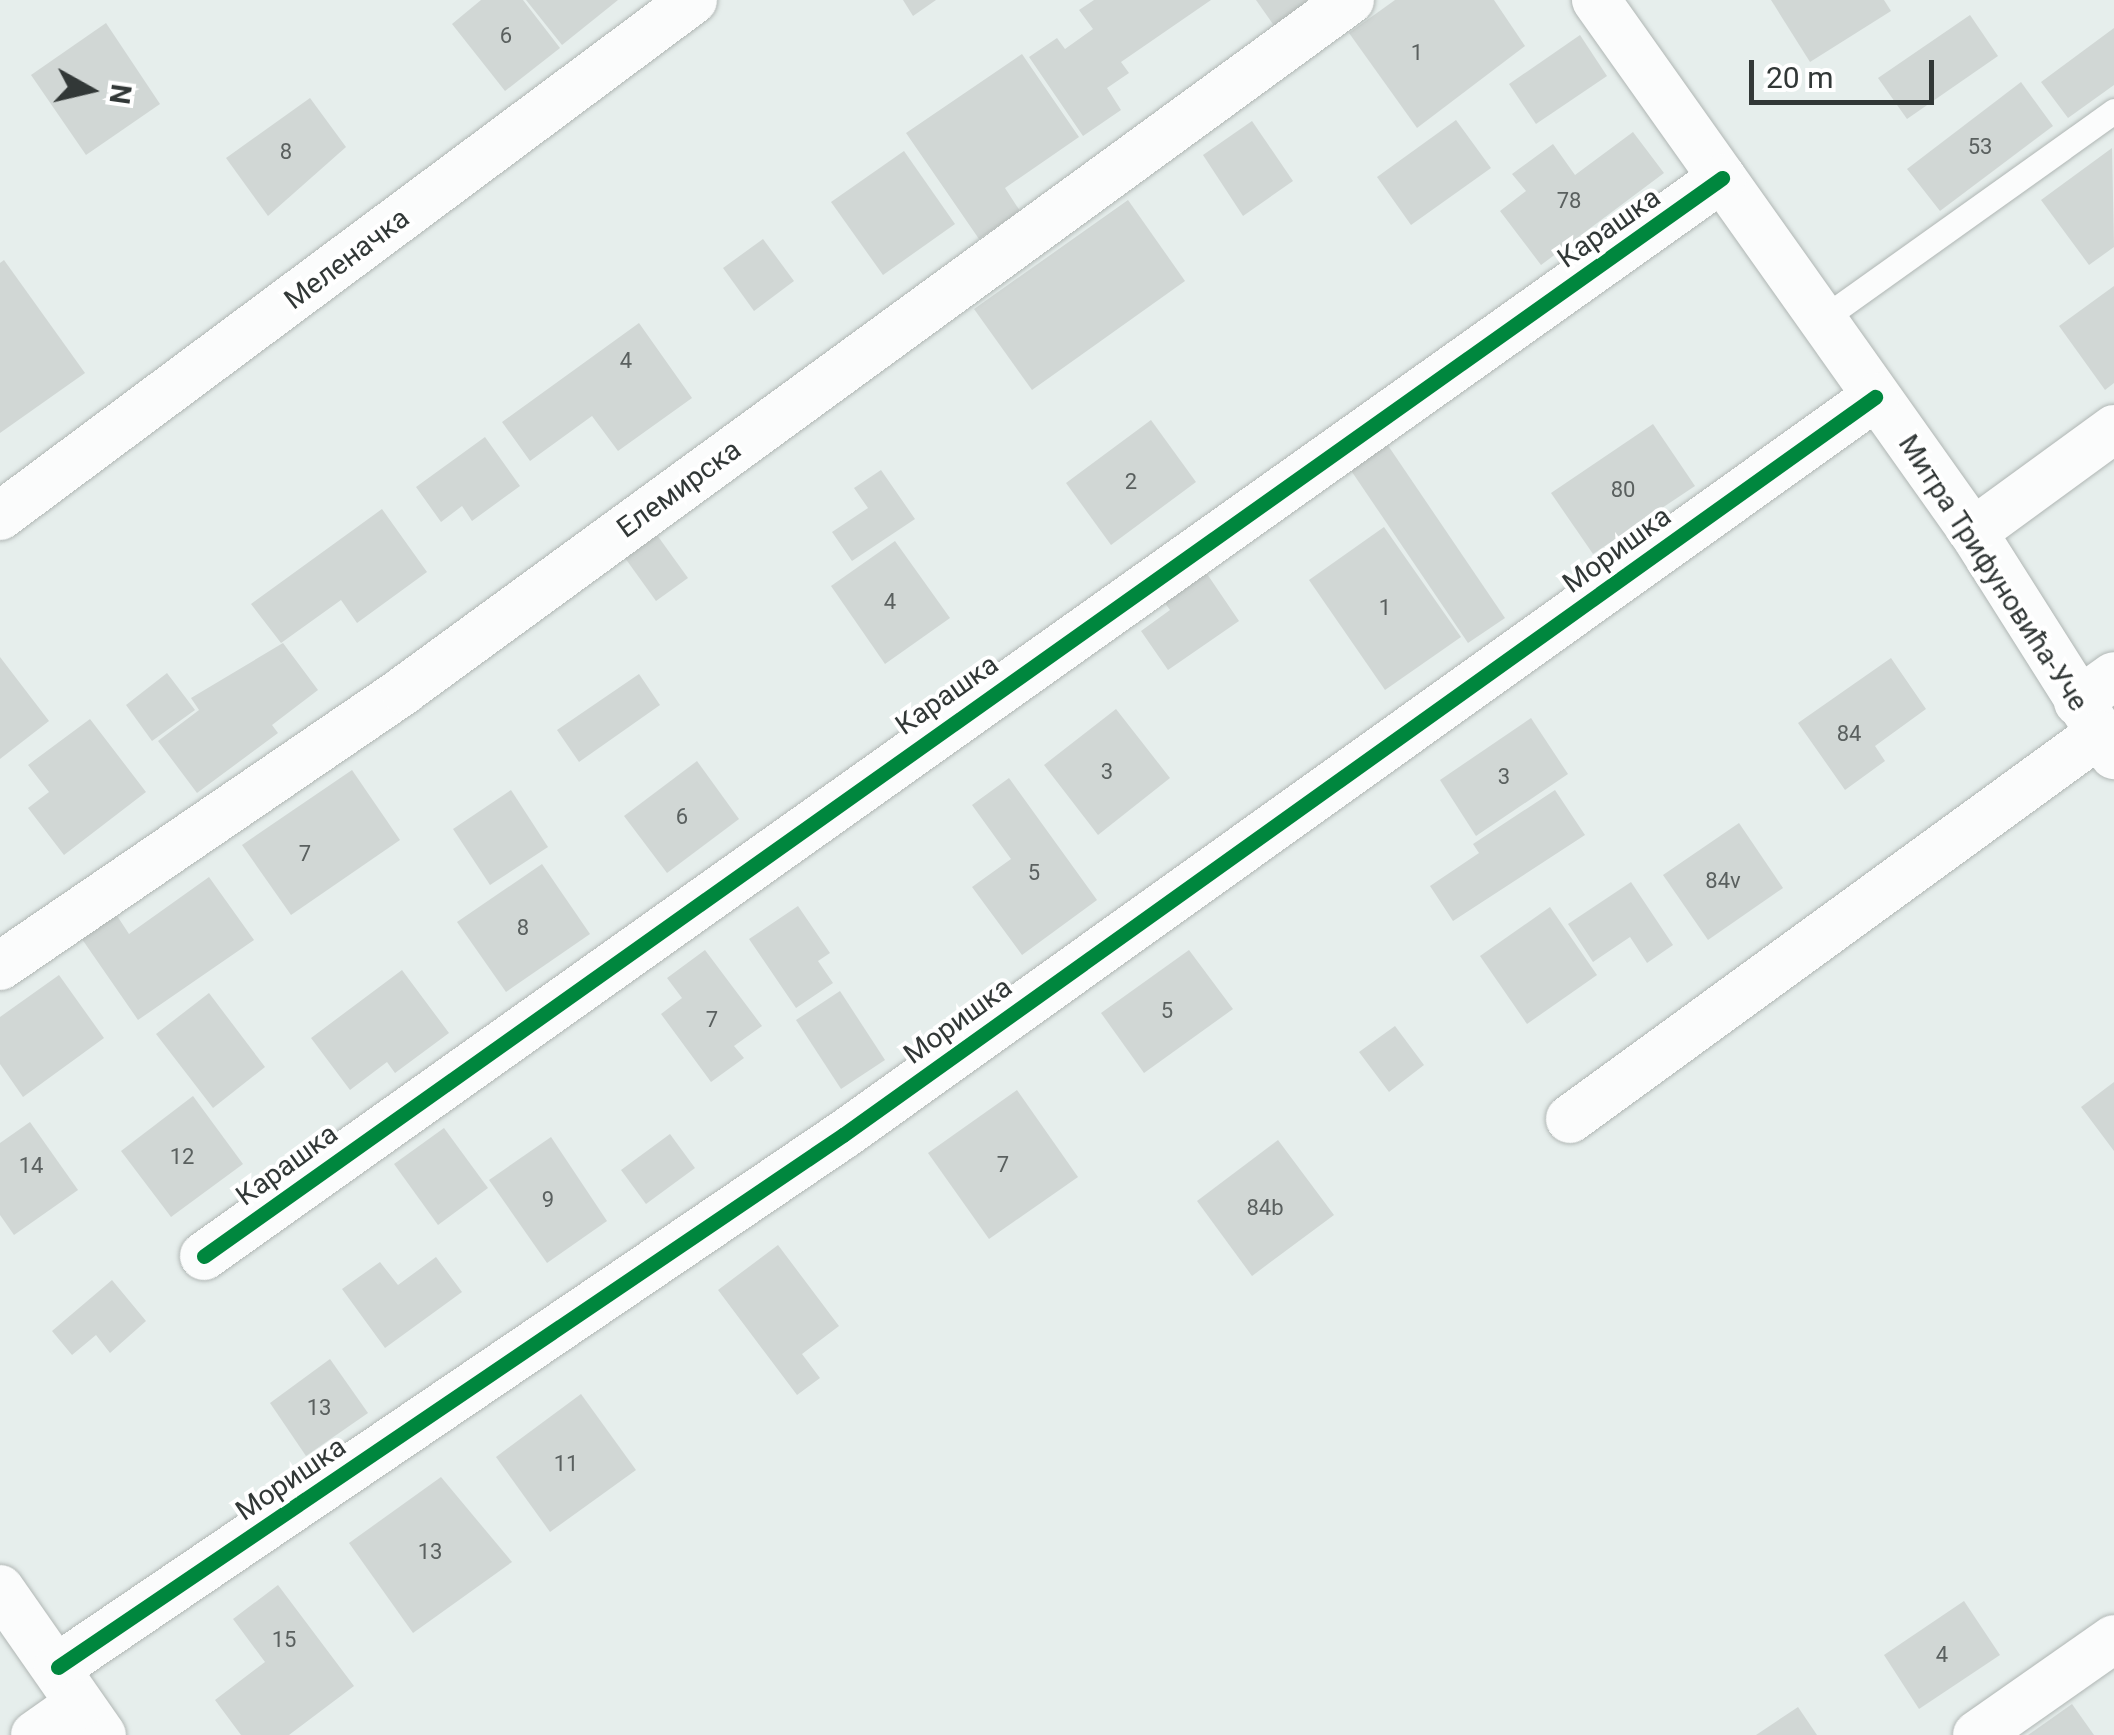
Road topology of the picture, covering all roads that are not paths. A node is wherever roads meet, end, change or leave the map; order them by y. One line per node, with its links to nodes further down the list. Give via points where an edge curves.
1 (693, 0): 9 (street, Меленачка)
2 (1350, 0): 12 (street, Елемирска, via 404,690)
3 (1596, 0): 5 (street, Митра Трифуновића-Уче)
4 (2114, 111): 6 (lane)
5 (1722, 178): 6 (street, Митра Трифуновића-Уче); 14 (street, Карашка)
6 (1821, 320): 7 (street, Митра Трифуновића-Уче)
7 (1875, 397): 10 (street, Митра Трифуновића-Уче); 17 (street, Моришка, via 843,1135)
8 (2114, 429): 10 (street)
9 (0, 516)
10 (1973, 532): 11 (street, Митра Трифуновића-Уче)
11 (2101, 717): 13 (street)
12 (0, 966)
13 (1570, 1119)
14 (204, 1256)
15 (0, 1589): 17 (street)
16 (2114, 1639): 19 (street)
17 (80, 1702): 18 (street, Моришка)
18 (35, 1735)
19 (1977, 1735)

